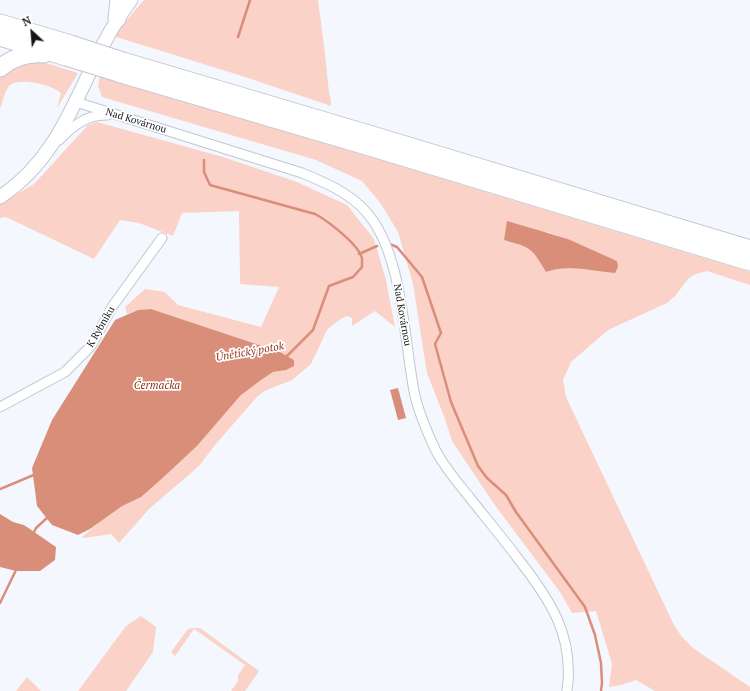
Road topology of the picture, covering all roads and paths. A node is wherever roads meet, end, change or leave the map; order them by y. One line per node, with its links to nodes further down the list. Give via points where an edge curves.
1 (119, 0): 3 (highway)
2 (131, 0): 3 (street)
3 (117, 19): 9 (street)
4 (0, 23): 6 (highway)
5 (0, 37): 6 (highway)
6 (65, 52): 7 (highway, bridge); 8 (highway, via 22,56)
7 (120, 67): 14 (highway, via 379,136); 15 (highway, via 373,148)
8 (0, 68)
9 (76, 102): 10 (street, Nad Kovárnou); 11 (street)
10 (120, 115): 11 (street, via 96,115 84,120 70,129); 17 (street, Nad Kovárnou, via 302,173 329,184 348,196 369,216 389,252 414,392 426,430 447,469 535,580 556,614 568,652)
11 (50, 149): 12 (street, via 16,186)
12 (2, 196)
13 (162, 238): 16 (street, K Rybníku, via 112,307 91,346 65,372)
14 (750, 249)
15 (750, 262)
16 (0, 407)
17 (567, 691)

